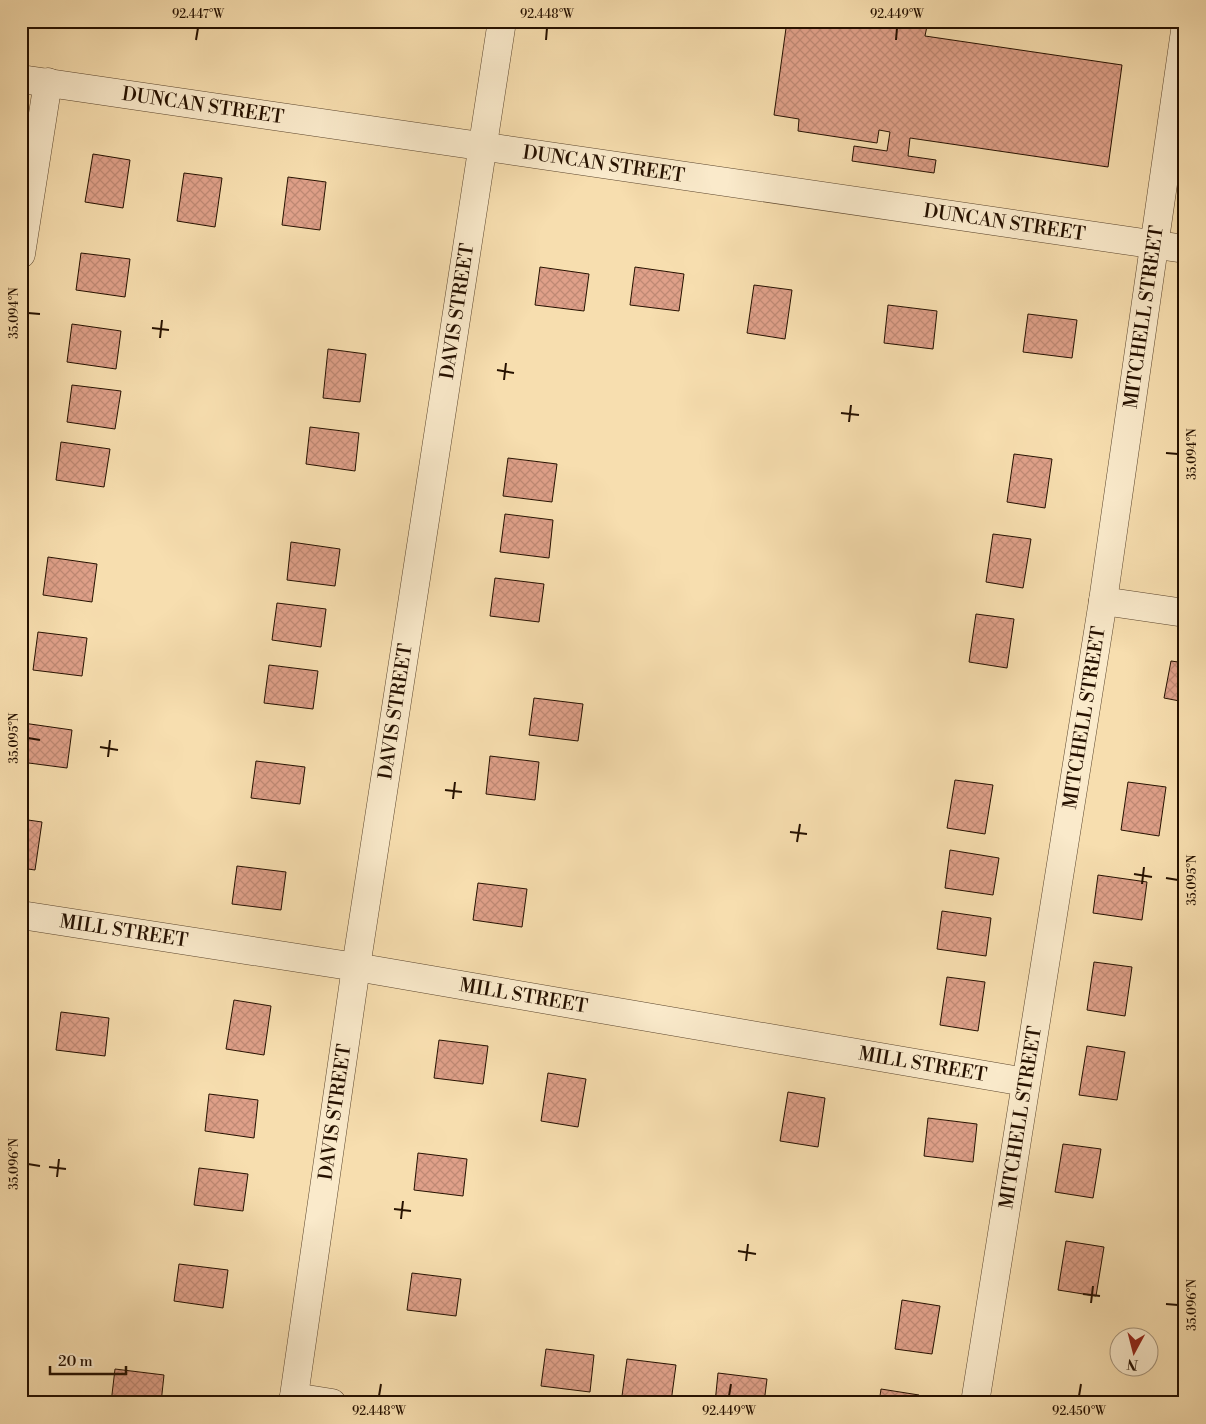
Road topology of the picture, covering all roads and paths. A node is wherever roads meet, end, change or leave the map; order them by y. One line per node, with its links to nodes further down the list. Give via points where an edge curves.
1 (502, 21): 5 (street, DAVIS STREET)
2 (1185, 32): 6 (street, MITCHELL STREET)
3 (21, 79): 4 (street, DUNCAN STREET)
4 (48, 82): 5 (street, DUNCAN STREET); 8 (street)
5 (482, 148): 6 (street, DUNCAN STREET); 12 (street, DAVIS STREET)
6 (1154, 244): 7 (street, DUNCAN STREET); 9 (street, MITCHELL STREET)
7 (1185, 249)
8 (21, 254)
9 (1103, 601): 10 (street); 13 (street, MITCHELL STREET)
10 (1185, 613)
11 (21, 916): 12 (street, MILL STREET)
12 (356, 967): 13 (street, MILL STREET); 14 (street, DAVIS STREET)
13 (1025, 1082): 16 (street, MITCHELL STREET)
14 (294, 1400): 15 (street)
15 (332, 1403)
16 (974, 1403)

